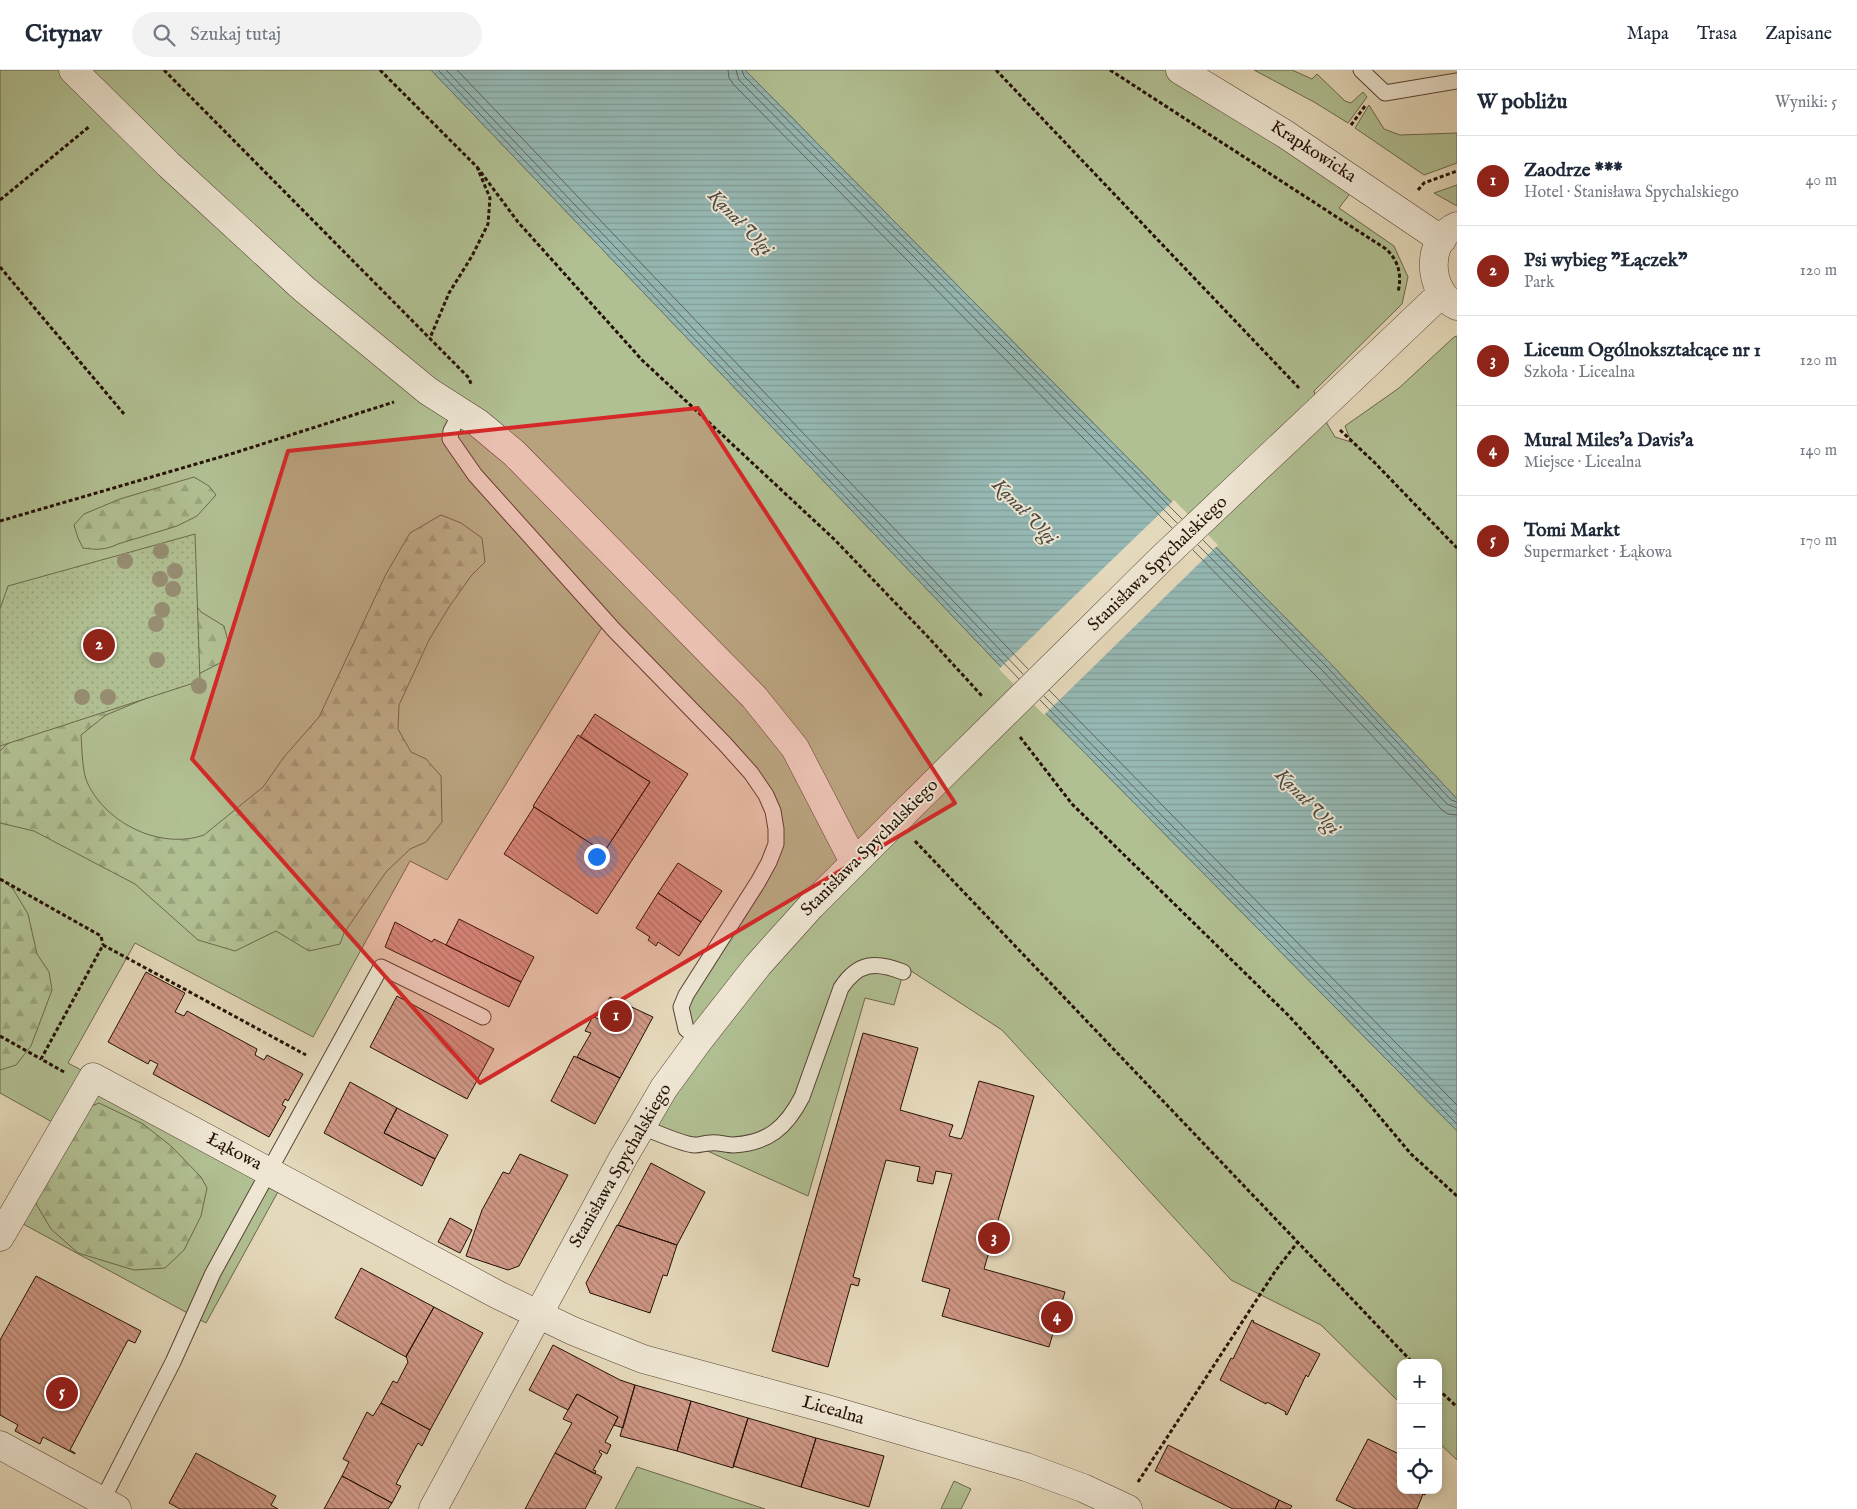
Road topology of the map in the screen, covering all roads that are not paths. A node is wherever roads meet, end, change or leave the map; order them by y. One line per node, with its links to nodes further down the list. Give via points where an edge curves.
1 (73, 70): 9 (street, via 168,164 304,289 428,391)
2 (1180, 70): 7 (street, Krapkowicka, via 1403,212)
3 (1361, 70): 6 (lane, via 1385,93)
4 (1454, 70): 6 (lane)
5 (1457, 81): 6 (lane)
6 (1441, 84)
7 (1449, 233): 8 (street, via 1435,252 1433,266 1435,281)
8 (1449, 300): 10 (street, Stanisława Spychalskiego, bridge, via 1319,410 1159,561)
9 (461, 412): 10 (street, via 514,453 754,697 795,748); 13 (lane, via 450,439 474,475 615,631 751,773 773,811 776,844 769,862 681,1007 686,1029)
10 (854, 862): 13 (street, Stanisława Spychalskiego, via 758,965)
11 (903, 972): 14 (lane, via 886,965 871,965 848,977 841,988 798,1105 781,1127 768,1137 731,1145 694,1145)
12 (483, 1017): 15 (lane, via 381,967)
13 (699, 1040): 14 (street, Stanisława Spychalskiego)
14 (640, 1126): 17 (street, Stanisława Spychalskiego)
15 (269, 1171): 16 (street, Łąkowa, via 93,1077); 17 (street, Łąkowa); 19 (lane, via 213,1273)
16 (0, 1237)
17 (538, 1314): 20 (street, Licealna, via 643,1359 1026,1467); 21 (street, Stanisława Spychalskiego)
18 (0, 1445): 19 (street)
19 (110, 1505)
20 (1125, 1508)
21 (433, 1509)

